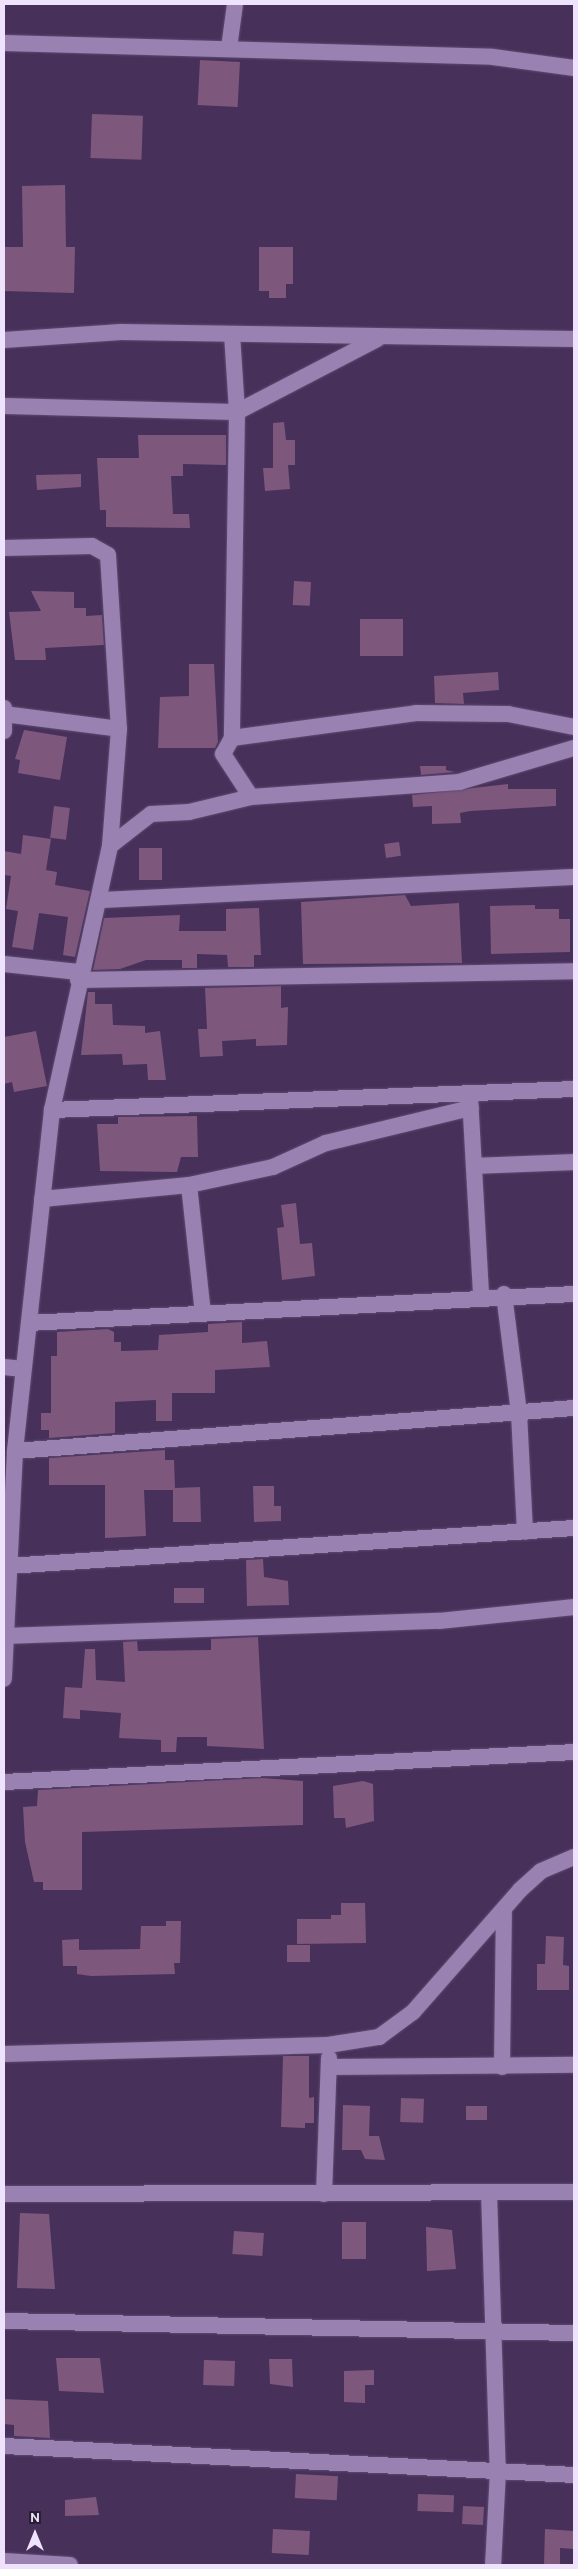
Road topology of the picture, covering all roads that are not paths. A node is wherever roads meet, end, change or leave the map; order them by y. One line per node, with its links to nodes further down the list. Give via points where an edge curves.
1 (235, 4): 3 (street)
2 (4, 42): 3 (street)
3 (229, 48): 4 (street, via 493,58)
4 (574, 68)
5 (232, 334): 6 (street); 8 (street, via 121,332); 10 (street)
6 (379, 338): 7 (street); 10 (street)
7 (574, 339)
8 (4, 340)
9 (4, 406): 10 (street)
10 (237, 412): 16 (street)
11 (4, 548): 14 (street, via 92,546 108,554)
12 (5, 712): 14 (street); 15 (street)
13 (574, 726): 16 (street, via 508,714 416,714)
14 (119, 729): 19 (street)
15 (4, 731)
16 (232, 738): 18 (street, via 223,754)
17 (574, 748): 18 (street, via 459,782)
18 (251, 797): 19 (street, via 189,812 151,814)
19 (110, 846): 21 (street)
20 (574, 877): 21 (street)
21 (100, 900): 24 (street)
22 (4, 964): 24 (street)
23 (574, 971): 24 (street)
24 (79, 976): 27 (street)
25 (574, 1089): 26 (street)
26 (470, 1102): 27 (street); 29 (street); 30 (street, via 326,1143 273,1168)
27 (52, 1110): 31 (street)
28 (574, 1162): 29 (street)
29 (474, 1166): 34 (street)
30 (189, 1185): 31 (street); 35 (street)
31 (42, 1199): 36 (street)
32 (504, 1294): 33 (street); 34 (street); 40 (street)
33 (574, 1294)
34 (481, 1296): 35 (street)
35 (202, 1313): 36 (street)
36 (30, 1323): 38 (street)
37 (4, 1367): 38 (street)
38 (23, 1370): 41 (street)
39 (574, 1408): 40 (street)
40 (519, 1412): 41 (street); 43 (street)
41 (15, 1450): 44 (street)
42 (574, 1528): 43 (street)
43 (525, 1532): 44 (street)
44 (8, 1566): 46 (street)
45 (574, 1607): 46 (street, via 439,1620)
46 (6, 1636): 47 (street)
47 (4, 1679)
48 (574, 1752): 49 (street)
49 (4, 1782)
50 (574, 1857): 51 (street, via 541,1871)
51 (504, 1913): 52 (street, via 412,2012 379,2037); 56 (street)
52 (328, 2045): 53 (street); 55 (street)
53 (4, 2054)
54 (574, 2065): 56 (street)
55 (329, 2067): 56 (street); 60 (street)
56 (502, 2067)
57 (489, 2192): 58 (street); 60 (street); 62 (street)
58 (574, 2192)
59 (4, 2194): 60 (street)
60 (324, 2194)
61 (4, 2321): 62 (street)
62 (495, 2329): 63 (street); 65 (street)
63 (574, 2333)
64 (4, 2446): 65 (street)
65 (498, 2471): 66 (street); 69 (street)
66 (574, 2475)
67 (4, 2561): 68 (street)
68 (70, 2565)
69 (493, 2565)

